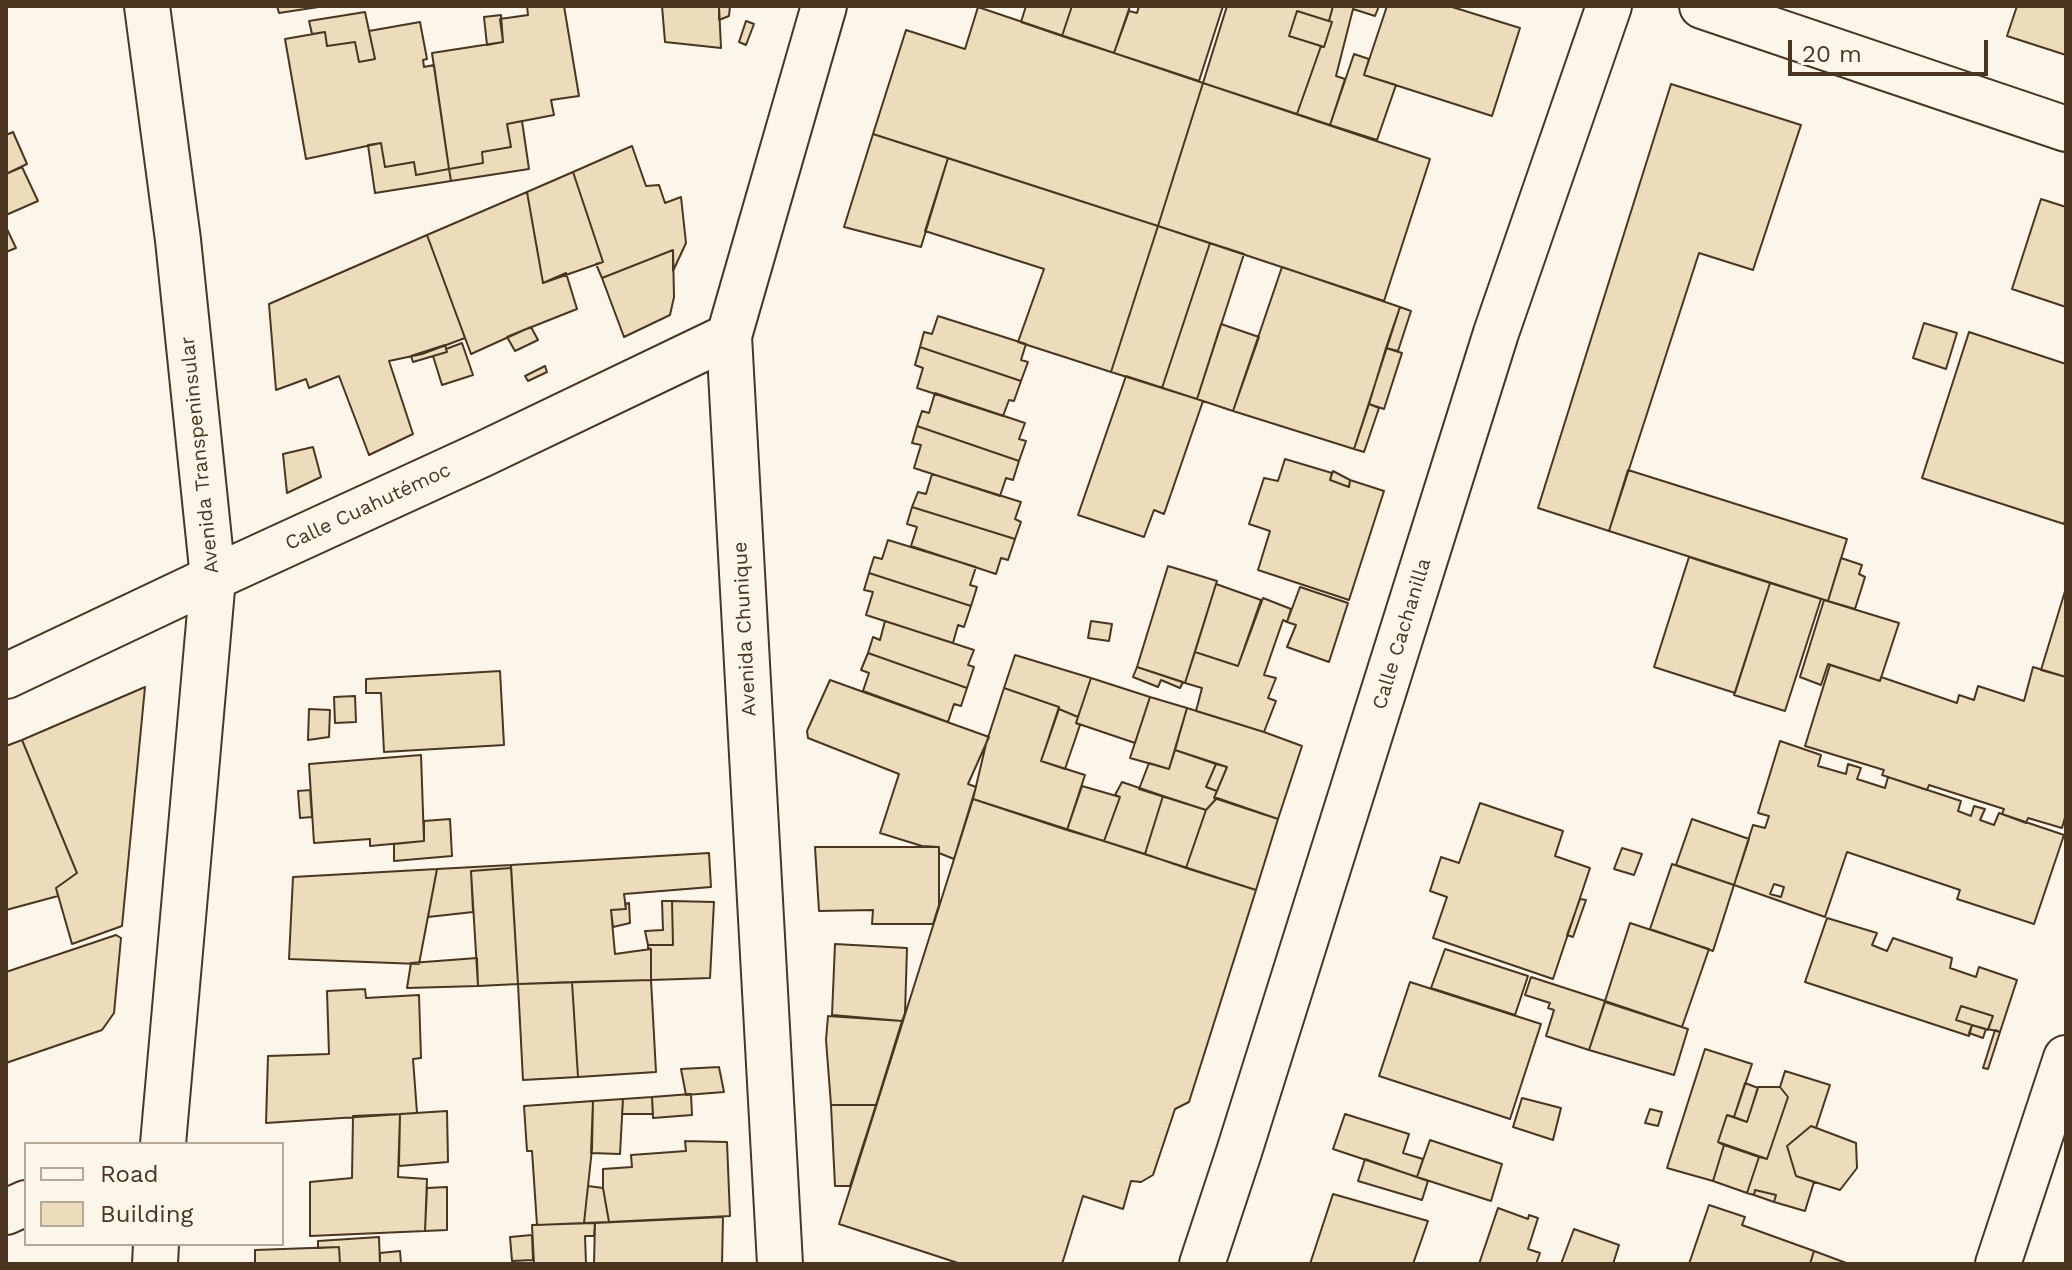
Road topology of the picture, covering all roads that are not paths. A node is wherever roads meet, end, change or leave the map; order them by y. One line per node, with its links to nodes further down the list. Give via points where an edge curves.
1 (147, 6): 7 (street, Avenida Transpeninsular)
2 (824, 6): 6 (street, Avenida Chunique)
3 (1609, 6): 12 (street, Calle Cachanilla, via 1496,333)
4 (1702, 6): 5 (street)
5 (2066, 129)
6 (729, 336): 7 (street, Calle Cuahutémoc); 11 (street, Avenida Chunique)
7 (213, 578): 8 (street, Calle Cuahutémoc); 10 (street, Avenida Transpeninsular)
8 (6, 676)
9 (2066, 1058): 13 (street)
10 (163, 1142)
11 (780, 1264)
12 (1202, 1264)
13 (1998, 1264)

